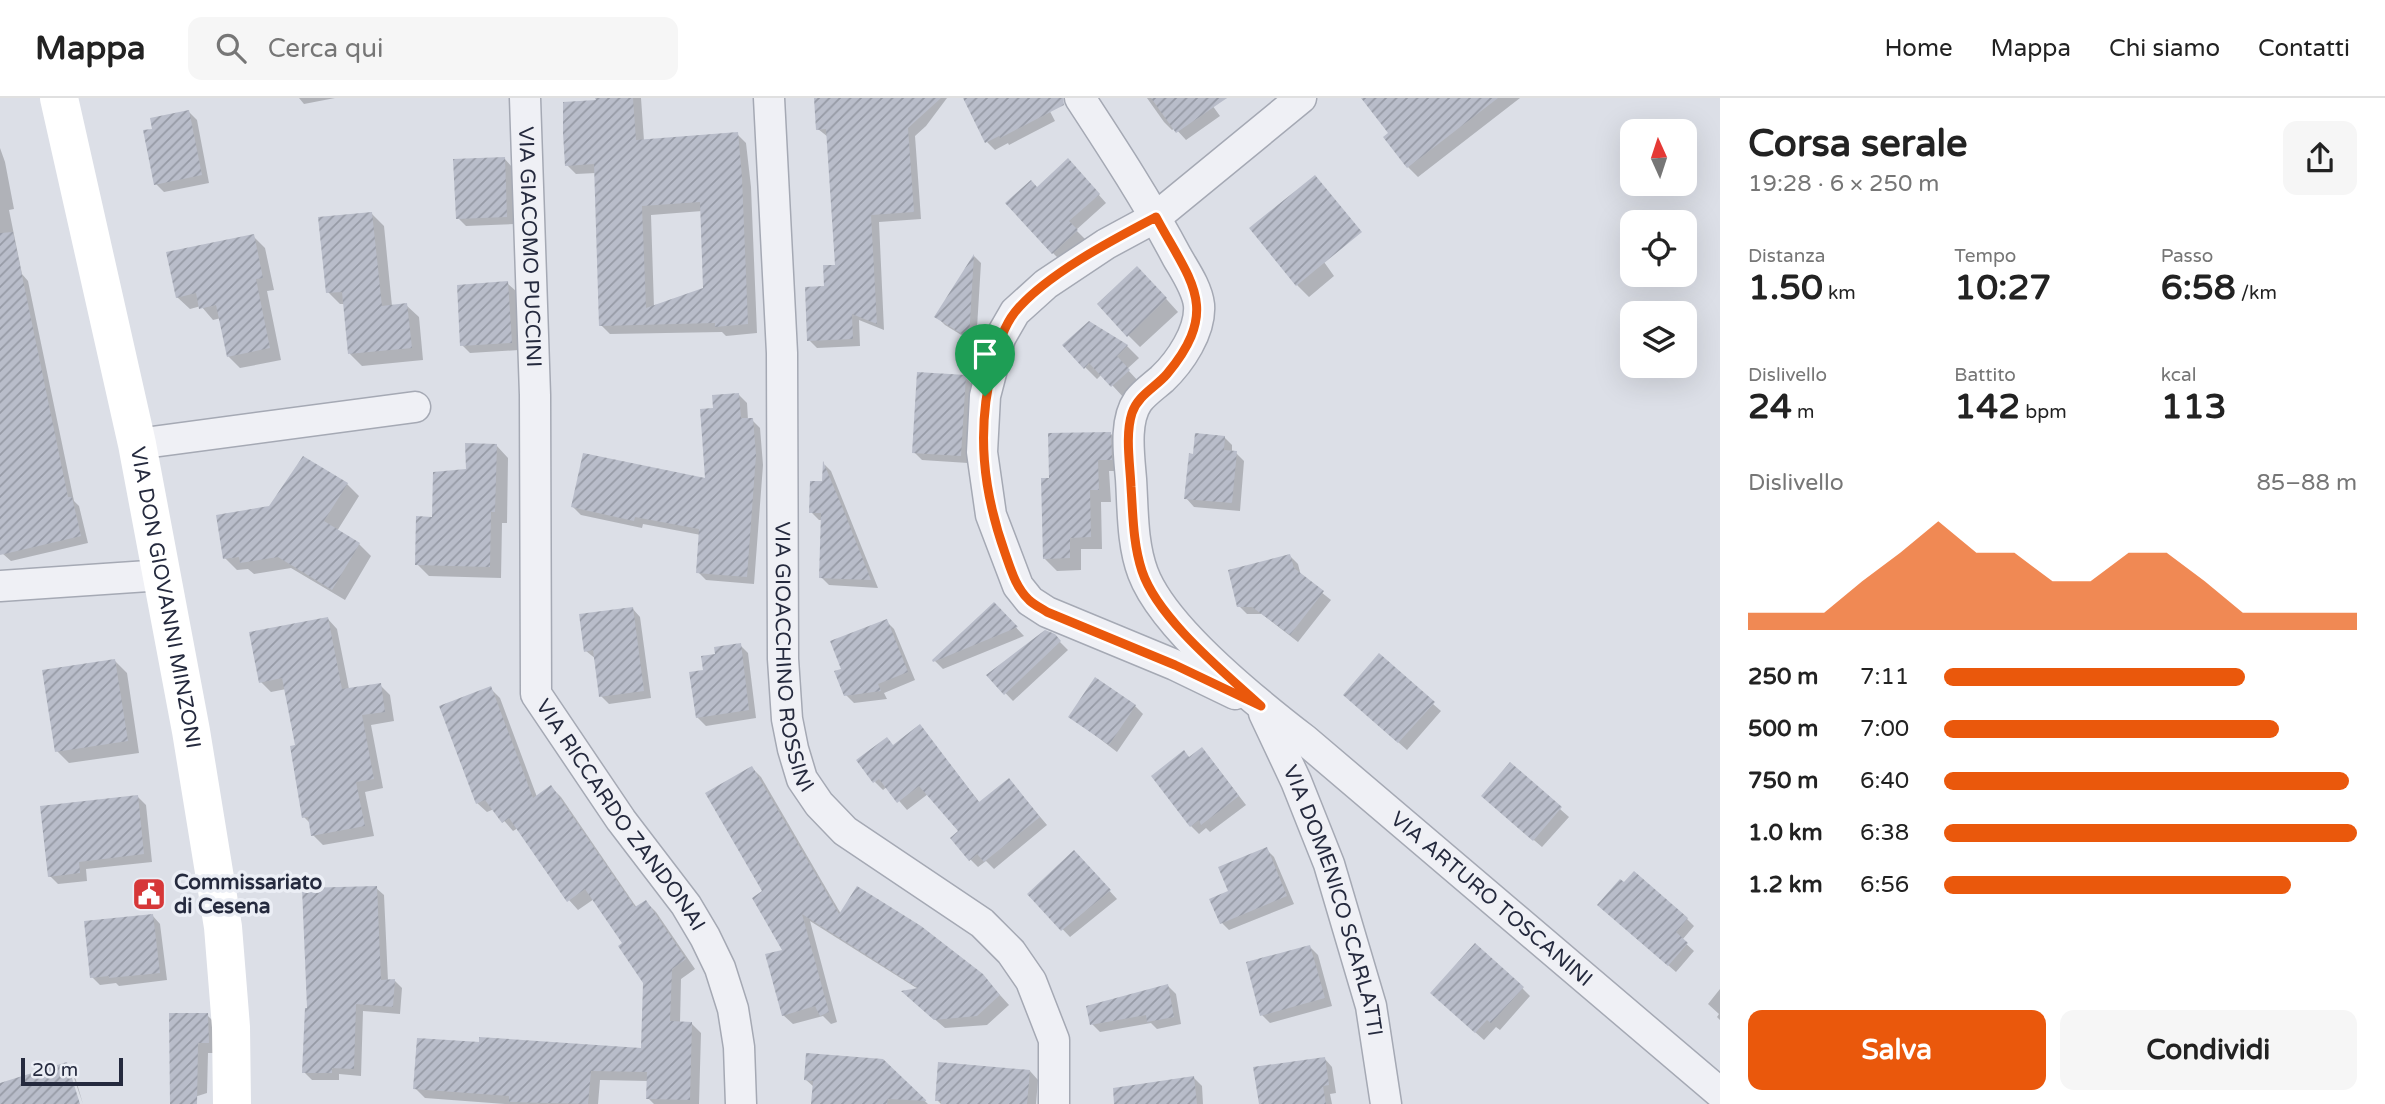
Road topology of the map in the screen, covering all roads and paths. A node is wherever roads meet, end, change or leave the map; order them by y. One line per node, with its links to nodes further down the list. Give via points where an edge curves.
1 (60, 98): 9 (street, VIA DON GIOVANNI MINZONI)
2 (526, 98): 7 (street, VIA GIACOMO PUCCINI)
3 (769, 98): 16 (street, VIA GIOACCHINO ROSSINI, via 782,353 783,659 793,749 803,779 845,831 982,923 1011,951 1031,981 1054,1040)
4 (1080, 98): 6 (street)
5 (1301, 98): 6 (street)
6 (1156, 217): 12 (street, via 1199,306 1184,353 1132,413 1129,454 1136,548 1143,575 1160,603 1192,641); 12 (street, via 1046,284 1015,312 1000,338 985,396 982,452 991,515 1018,586 1030,601)
7 (535, 395): 15 (street, VIA RICCARDO ZANDONAI, via 536,694 705,937 733,1009)
8 (415, 407): 9 (street)
9 (137, 444): 10 (street, VIA DON GIOVANNI MINZONI)
10 (163, 575): 11 (street); 14 (street, VIA DON GIOVANNI MINZONI, via 223,927)
11 (0, 586)
12 (1261, 706): 13 (street, VIA ARTURO TOSCANINI); 17 (street, VIA DOMENICO SCARLATTI, via 1329,864 1371,1006)
13 (1720, 1093)
14 (232, 1104)
15 (741, 1104)
16 (1054, 1104)
17 (1386, 1104)

